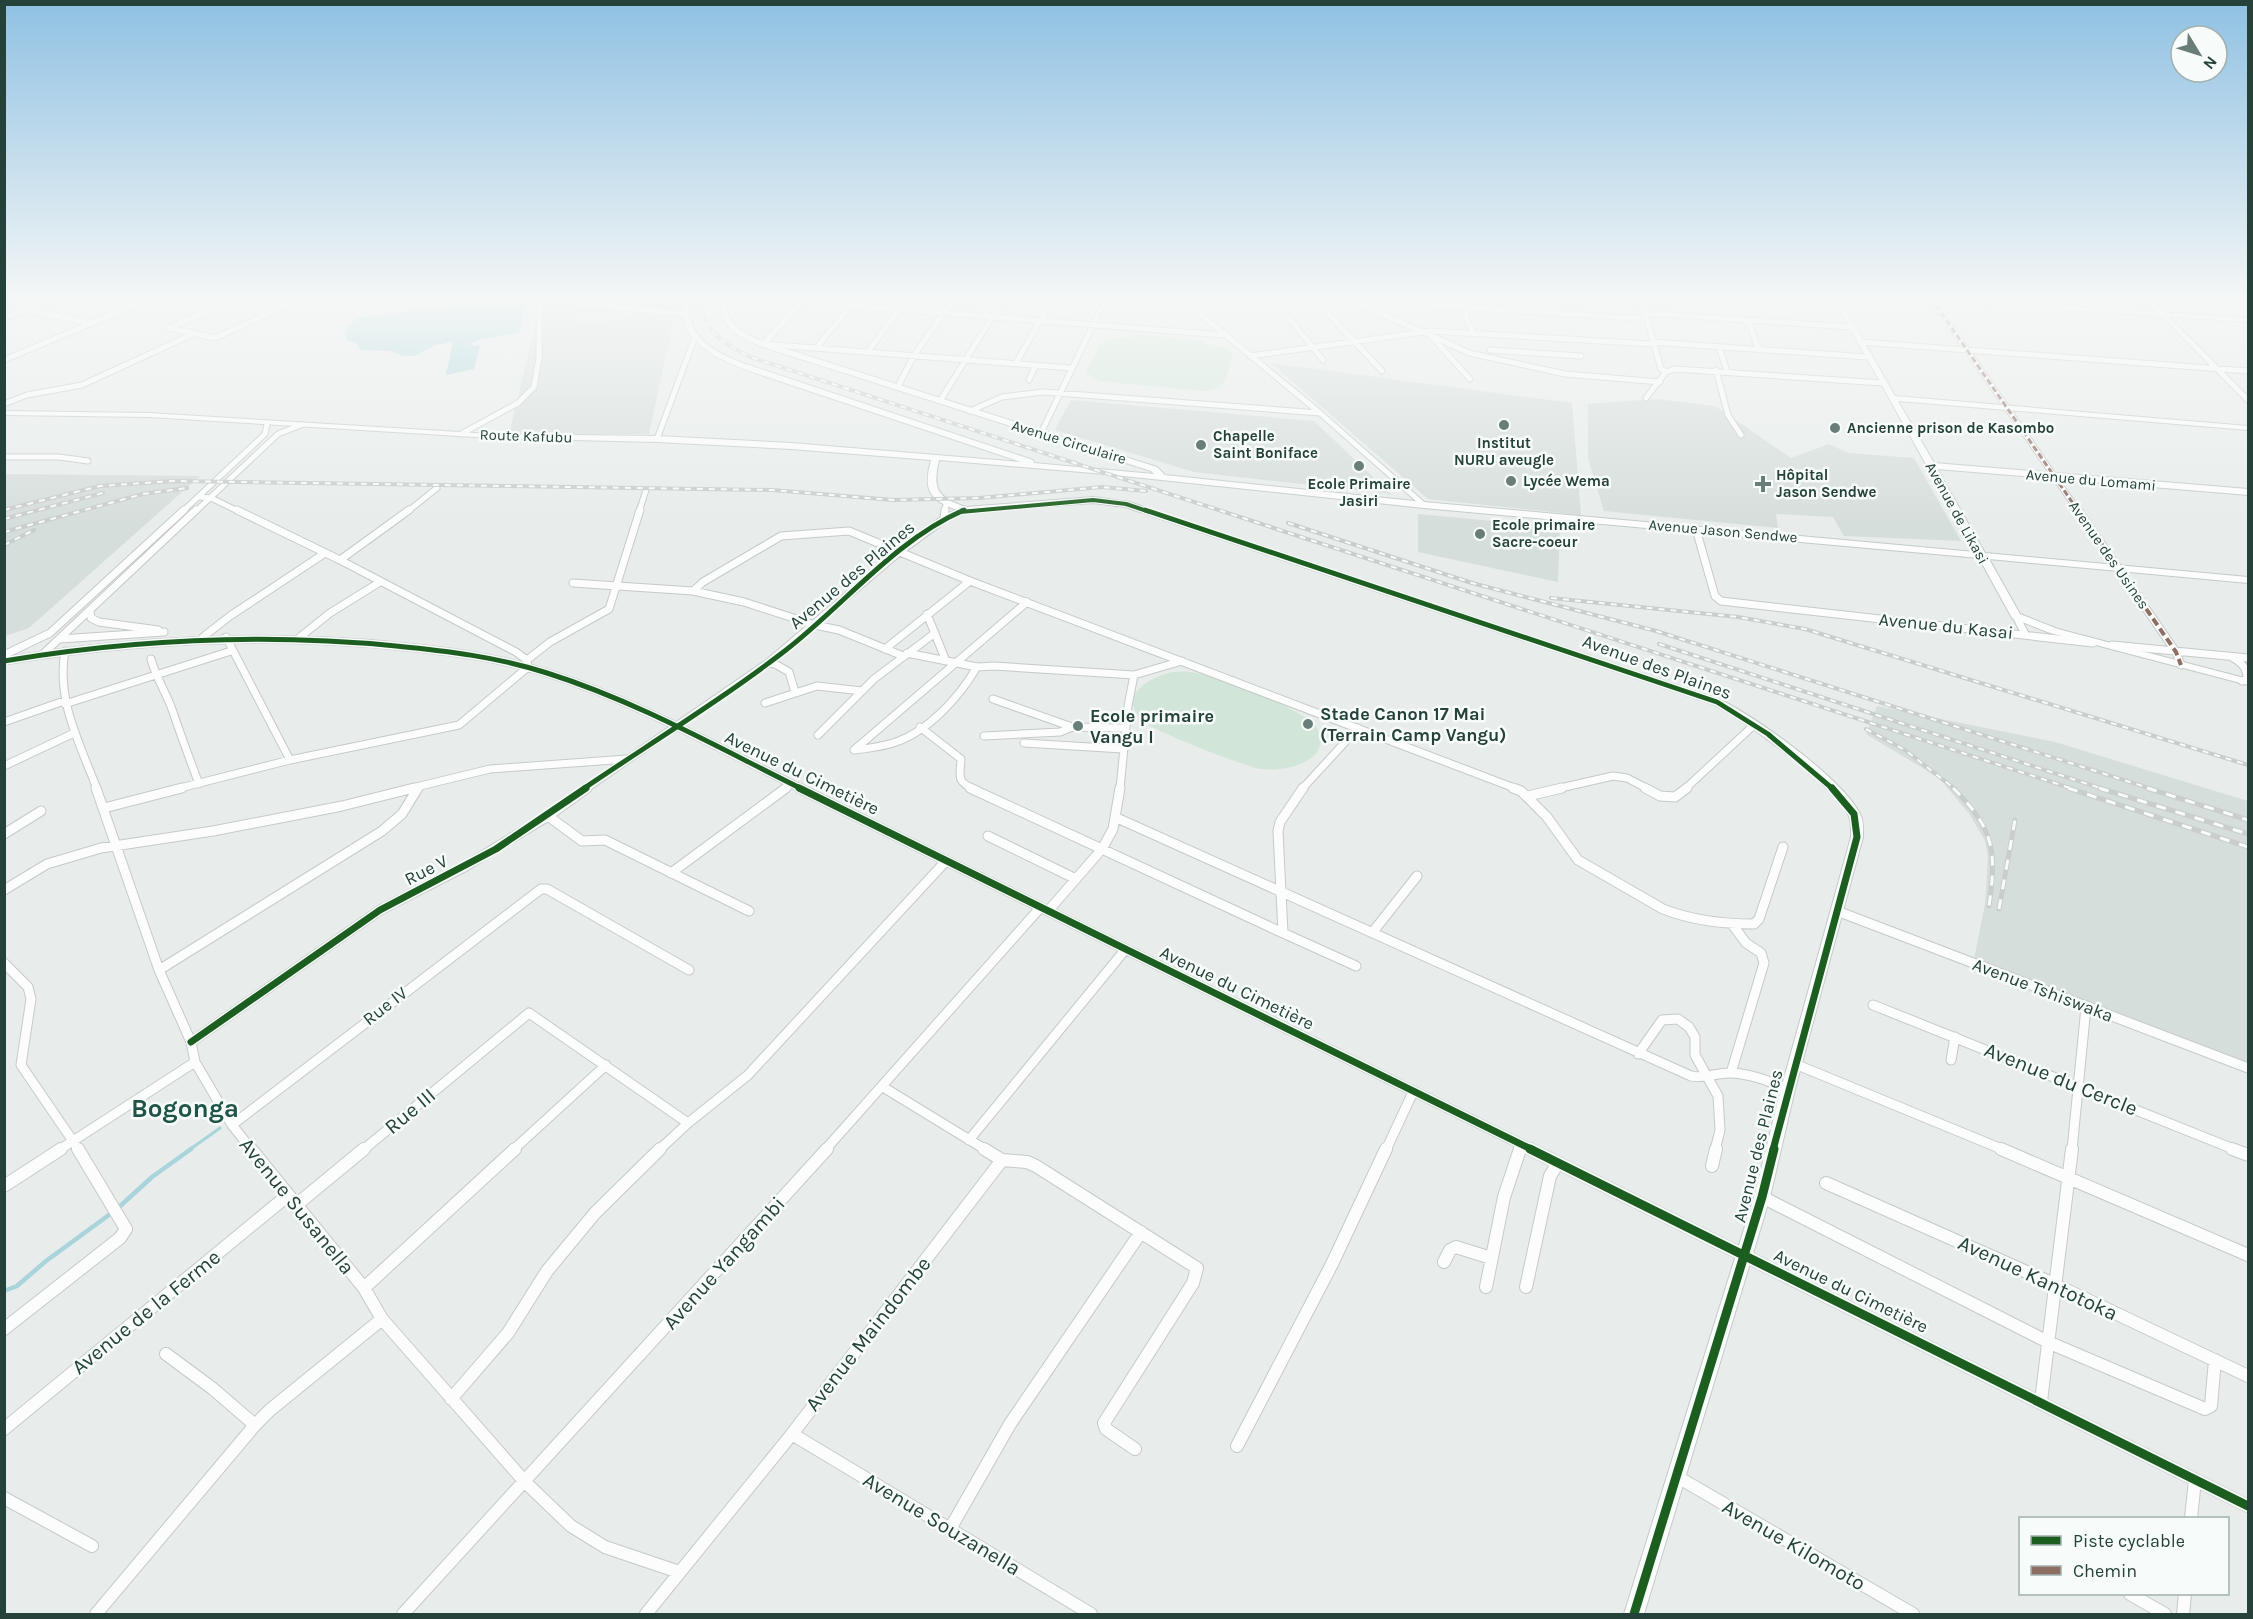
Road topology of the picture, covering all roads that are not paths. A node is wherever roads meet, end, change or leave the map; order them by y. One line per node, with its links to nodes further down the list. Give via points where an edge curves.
1 (107, 374): 29 (street, via 82,385 27,395)
2 (536, 374): 38 (street, via 534,385 522,399)
3 (681, 374): 40 (street)
4 (768, 374): 46 (main road)
5 (858, 374): 23 (main road, Avenue Circulaire)
6 (905, 374): 23 (street)
7 (957, 374): 28 (street)
8 (1032, 374): 20 (street)
9 (1068, 374): 24 (street)
10 (1271, 374): 33 (street)
11 (1465, 374): 19 (street)
12 (1562, 374): 21 (street)
13 (1665, 374): 21 (street)
14 (1717, 374): 39 (street, via 1728,415)
15 (1761, 374): 22 (street)
16 (1877, 374): 22 (main road, Avenue de Likasi)
17 (1984, 374): 30 (street, Avenue des Usines)
18 (2222, 374): 27 (street)
19 (1470, 379)
20 (1029, 380)
21 (1660, 382): 26 (street)
22 (1882, 383): 25 (main road, Avenue de Likasi)
23 (898, 386): 28 (main road, Avenue Circulaire)
24 (1058, 393): 31 (street, via 1012,395); 33 (street); 37 (street)
25 (1891, 398): 30 (main road); 45 (main road, Avenue de Likasi)
26 (1646, 399)
27 (2248, 400)
28 (940, 401): 31 (main road, Avenue Circulaire)
29 (4, 404)
30 (2007, 407): 36 (main road); 48 (street, Avenue des Usines)
31 (970, 411): 37 (main road, Avenue Circulaire)
32 (4, 413): 34 (main road, Route Kafubu, via 148,415)
33 (1320, 414): 56 (street)
34 (267, 424): 35 (main road, Route Kafubu); 53 (street, via 265,434)
35 (300, 425): 38 (main road, Route Kafubu); 54 (street, via 278,434)
36 (2248, 428)
37 (1041, 433): 44 (main road, Avenue Circulaire)
38 (461, 434): 40 (main road, Route Kafubu)
39 (1741, 435)
40 (657, 440): 42 (main road, Route Kafubu, via 791,446)
41 (4, 457): 43 (street)
42 (934, 459): 46 (main road, Route Kafubu); 55 (main road, via 928,480)
43 (88, 461)
44 (1146, 466): 47 (main road, via 1149,470); 49 (main road, Avenue Circulaire, via 1158,471)
45 (1933, 466): 48 (main road, Avenue du Lomami); 62 (main road, Avenue de Likasi)
46 (1048, 468): 47 (main road, Avenue Jason Sendwe); 49 (main road, Avenue Jason Sendwe)
47 (1140, 474): 49 (main road, Avenue Jason Sendwe)
48 (2055, 477): 52 (main road, Avenue du Lomami); 64 (street, Avenue des Usines)
49 (1160, 479): 56 (main road, Avenue Jason Sendwe)
50 (437, 488): 63 (street)
51 (646, 490): 69 (street)
52 (2248, 492)
53 (200, 497): 54 (street); 91 (street, via 50,633)
54 (211, 498): 61 (street); 72 (street)
55 (946, 504): 57 (main road); 58 (street)
56 (1424, 505): 59 (main road, Avenue Jason Sendwe)
57 (965, 510): 58 (street, Avenue des Plaines); 112 (main road, Avenue des Plaines, via 1093,500 1126,504 1717,702)
58 (944, 519): 60 (street, Avenue des Plaines)
59 (1696, 528): 62 (main road, Avenue Jason Sendwe); 78 (street, Avenue du Kasai, via 1715,596 1721,601)
60 (899, 552): 65 (street); 70 (street, via 845,531 781,536); 75 (street, Avenue des Plaines)
61 (325, 553): 63 (street); 79 (street)
62 (1980, 555): 64 (main road, Avenue Jason Sendwe); 74 (main road, Avenue de Likasi)
63 (340, 560): 67 (street)
64 (2120, 569): 66 (main road, Avenue Jason Sendwe); 88 (street, Avenue des Usines)
65 (970, 580): 71 (street); 73 (street)
66 (2248, 580)
67 (380, 582): 80 (street); 98 (street)
68 (573, 583): 69 (street)
69 (616, 585): 70 (street); 98 (street, via 609,609 550,642)
70 (693, 591): 75 (street, via 744,602)
71 (1027, 602): 97 (street); 100 (street)
72 (90, 611): 76 (street, via 91,618 99,622); 82 (street)
73 (927, 615): 77 (street); 85 (street)
74 (2016, 616): 78 (street, Avenue de Likasi); 84 (main road)
75 (815, 625): 85 (street, via 839,630); 99 (street, Avenue des Plaines)
76 (164, 632): 82 (street); 83 (street)
77 (935, 633): 90 (street); 96 (street)
78 (2025, 634): 84 (street, Avenue du Kasai)
79 (203, 637): 81 (street, Avenue du Cimetière); 83 (street, Avenue du Cimetière)
80 (300, 637): 81 (street, Avenue du Cimetière); 98 (street, Avenue du Cimetière)
81 (226, 638): 87 (street)
82 (60, 639): 89 (street)
83 (173, 640): 86 (street, Avenue du Cimetière)
84 (2102, 644): 88 (street, Avenue du Kasai); 101 (main road)
85 (885, 649): 90 (street)
86 (65, 651): 89 (street, Avenue du Cimetière); 109 (street, Avenue Susanella)
87 (231, 651): 104 (street); 124 (street)
88 (2176, 652): 92 (street, Avenue du Kasai); 101 (street, Avenue des Usines)
89 (44, 654): 95 (street, Avenue du Cimetière)
90 (905, 654): 96 (street); 106 (street)
91 (4, 655)
92 (2230, 657): 93 (street, Avenue du Kasai); 105 (street, via 2247,672)
93 (2248, 658)
94 (151, 659): 104 (street)
95 (4, 661)
96 (946, 661): 100 (street)
97 (1182, 661): 103 (street); 117 (street)
98 (527, 663): 113 (street, Avenue du Cimetière); 124 (street, via 462,724)
99 (768, 663): 107 (street, via 789,672); 113 (street, Avenue des Plaines)
100 (956, 663): 102 (street); 114 (street, via 854,750 901,740)
101 (2181, 665): 105 (main road)
102 (977, 668): 103 (street); 114 (street, via 954,698)
103 (1134, 675): 116 (street)
104 (156, 676): 109 (street); 126 (street)
105 (2245, 681)
106 (862, 691): 107 (street, via 817,686); 119 (street)
107 (795, 692): 110 (street)
108 (993, 699): 115 (street)
109 (64, 702): 111 (street); 118 (street, Avenue Susanella)
110 (765, 703)
111 (4, 722)
112 (1754, 725): 129 (street, via 1675,796 1660,796 1627,778 1613,776); 147 (main road, Avenue des Plaines, via 1835,790 1856,818 1857,837)
113 (676, 727): 123 (street, Rue V); 127 (street, Avenue du Cimetière)
114 (920, 727): 138 (street, via 961,759 962,784)
115 (1072, 727): 116 (street); 120 (street, via 1060,732)
116 (1126, 728): 122 (street)
117 (1358, 728): 129 (street); 144 (street, via 1304,786 1280,822)
118 (74, 733): 125 (street); 130 (street, Avenue Susanella)
119 (818, 735)
120 (984, 736)
121 (1024, 743): 122 (street)
122 (1124, 749): 133 (street)
123 (627, 759): 128 (street, via 490,769); 132 (street, Rue V)
124 (290, 760): 126 (street)
125 (4, 766)
126 (199, 784): 130 (street)
127 (791, 784): 139 (street, Avenue du Cimetière); 140 (street)
128 (419, 787): 136 (street, via 342,806); 154 (street, via 402,814 382,831)
129 (1528, 796): 148 (street, via 1585,864 1671,913)
130 (104, 808): 136 (street, Avenue Susanella)
131 (41, 811): 134 (street)
132 (548, 816): 140 (street, via 582,841 605,840); 159 (street, Rue V, via 464,867 380,910)
133 (1117, 818): 138 (street, Avenue Yangambi); 144 (street)
134 (5, 834)
135 (988, 836): 142 (street)
136 (118, 846): 143 (street, via 54,861); 154 (street, Avenue Susanella)
137 (1783, 847): 148 (street, via 1757,922 1748,926)
138 (1101, 849): 142 (street, Avenue Yangambi); 149 (street)
139 (946, 861): 145 (street, Avenue du Cimetière); 172 (street, via 748,1075)
140 (671, 873): 146 (street)
141 (1417, 876): 150 (street)
142 (1076, 879): 145 (street, Avenue Yangambi)
143 (4, 890)
144 (1280, 891): 149 (street); 150 (street)
145 (1044, 909): 151 (street, Avenue du Cimetière); 169 (street, Avenue Yangambi)
146 (749, 911)
147 (1838, 911): 157 (street, Avenue Tshiswaka); 163 (main road, Avenue des Plaines)
148 (1732, 924): 166 (street, via 1746,943 1761,953 1764,963)
149 (1283, 933): 153 (street)
150 (1372, 933): 160 (street)
151 (1125, 950): 171 (street, Avenue du Cimetière); 175 (street)
152 (4, 963): 174 (street, via 28,987 31,999 21,1065)
153 (1356, 966)
154 (159, 970): 159 (street, Avenue Susanella)
155 (689, 970): 173 (street, Rue IV, via 547,889 539,890)
156 (1873, 1005): 158 (street, Avenue du Cercle)
157 (2086, 1007): 165 (street, Avenue Tshiswaka); 168 (street)
158 (1955, 1037): 161 (street); 168 (street, Avenue du Cercle)
159 (190, 1042): 162 (street, Avenue Susanella)
160 (1638, 1054): 167 (street, via 1691,1076); 167 (street, via 1662,1020 1678,1019 1695,1037 1695,1055)
161 (1951, 1060)
162 (195, 1062): 173 (street, Avenue Susanella); 174 (street)
163 (1795, 1064): 170 (main road, Avenue des Plaines); 181 (street)
164 (606, 1065): 172 (street); 186 (street, Rue III, via 534,1013 525,1015); 195 (street)
165 (2248, 1068)
166 (1731, 1073): 167 (street); 170 (street)
167 (1708, 1077): 180 (street, via 1718,1096 1720,1130)
168 (2079, 1086): 177 (street, Avenue du Cercle); 181 (street)
169 (883, 1087): 175 (street); 211 (street, Avenue Yangambi)
170 (1788, 1089): 185 (main road, Avenue des Plaines)
171 (1413, 1092): 176 (street, Avenue du Cimetière); 207 (street, via 1332,1264)
172 (688, 1123): 202 (street, via 569,1242 508,1334)
173 (232, 1125): 184 (street, Avenue Susanella)
174 (75, 1139): 183 (street); 197 (street, via 125,1226 125,1233)
175 (969, 1140): 178 (street)
176 (1521, 1145): 179 (street, Avenue du Cimetière); 190 (street, via 1505,1191)
177 (2248, 1155)
178 (1002, 1160): 187 (street, via 1036,1166); 206 (street, Avenue Maindombe)
179 (1558, 1163): 188 (street, Avenue du Cimetière); 194 (street, via 1550,1176)
180 (1712, 1166)
181 (2069, 1177): 189 (street); 192 (street)
182 (1826, 1183): 192 (street, Avenue Kantotoka)
183 (4, 1186)
184 (287, 1196): 186 (street, Avenue Susanella); 205 (street, Avenue de la Ferme)
185 (1762, 1197): 188 (main road, Avenue des Plaines); 198 (street)
186 (295, 1206): 195 (street, Avenue Susanella)
187 (1141, 1232): 208 (street, via 1194,1264 1197,1273 1104,1423 1106,1429); 215 (street, via 1010,1424)
188 (1745, 1255): 203 (street, Avenue du Cimetière); 209 (main road, Avenue des Plaines)
189 (2248, 1255)
190 (1491, 1258): 191 (street, via 1456,1247); 193 (street)
191 (1444, 1262)
192 (2056, 1285): 198 (street); 200 (street, Avenue Kantotoka)
193 (1486, 1287)
194 (1526, 1287)
195 (364, 1288): 196 (street, Avenue Susanella)
196 (382, 1319): 202 (street, Avenue Susanella); 204 (street)
197 (4, 1329)
198 (2050, 1343): 200 (street, via 2205,1409 2211,1406); 203 (street)
199 (166, 1354): 204 (street)
200 (2215, 1360): 201 (street, Avenue Kantotoka)
201 (2248, 1376)
202 (451, 1399): 211 (street, Avenue Susanella)
203 (2041, 1401): 210 (street, Avenue du Cimetière)
204 (255, 1425): 221 (street)
205 (4, 1429)
206 (792, 1434): 215 (street, Avenue Souzanella); 217 (street, Avenue Maindombe)
207 (1237, 1446)
208 (1135, 1449)
209 (1676, 1476): 224 (main road, Avenue des Plaines); 225 (street, Avenue Kilomoto)
210 (2195, 1480): 213 (street, Avenue du Cimetière); 214 (street)
211 (525, 1482): 217 (street, Avenue Susanella, via 587,1538 635,1559); 222 (street, Avenue Yangambi)
212 (4, 1498): 216 (street)
213 (2248, 1506)
214 (2191, 1517)
215 (950, 1529): 220 (street, Avenue Souzanella)
216 (92, 1546)
217 (679, 1572): 223 (street, Avenue Maindombe)
218 (2133, 1595): 226 (street)
219 (2184, 1595): 227 (street)
220 (1082, 1612)
221 (96, 1614)
222 (403, 1614)
223 (645, 1614)
224 (1634, 1614)
225 (1913, 1614)
226 (2165, 1614)
227 (2183, 1614)

